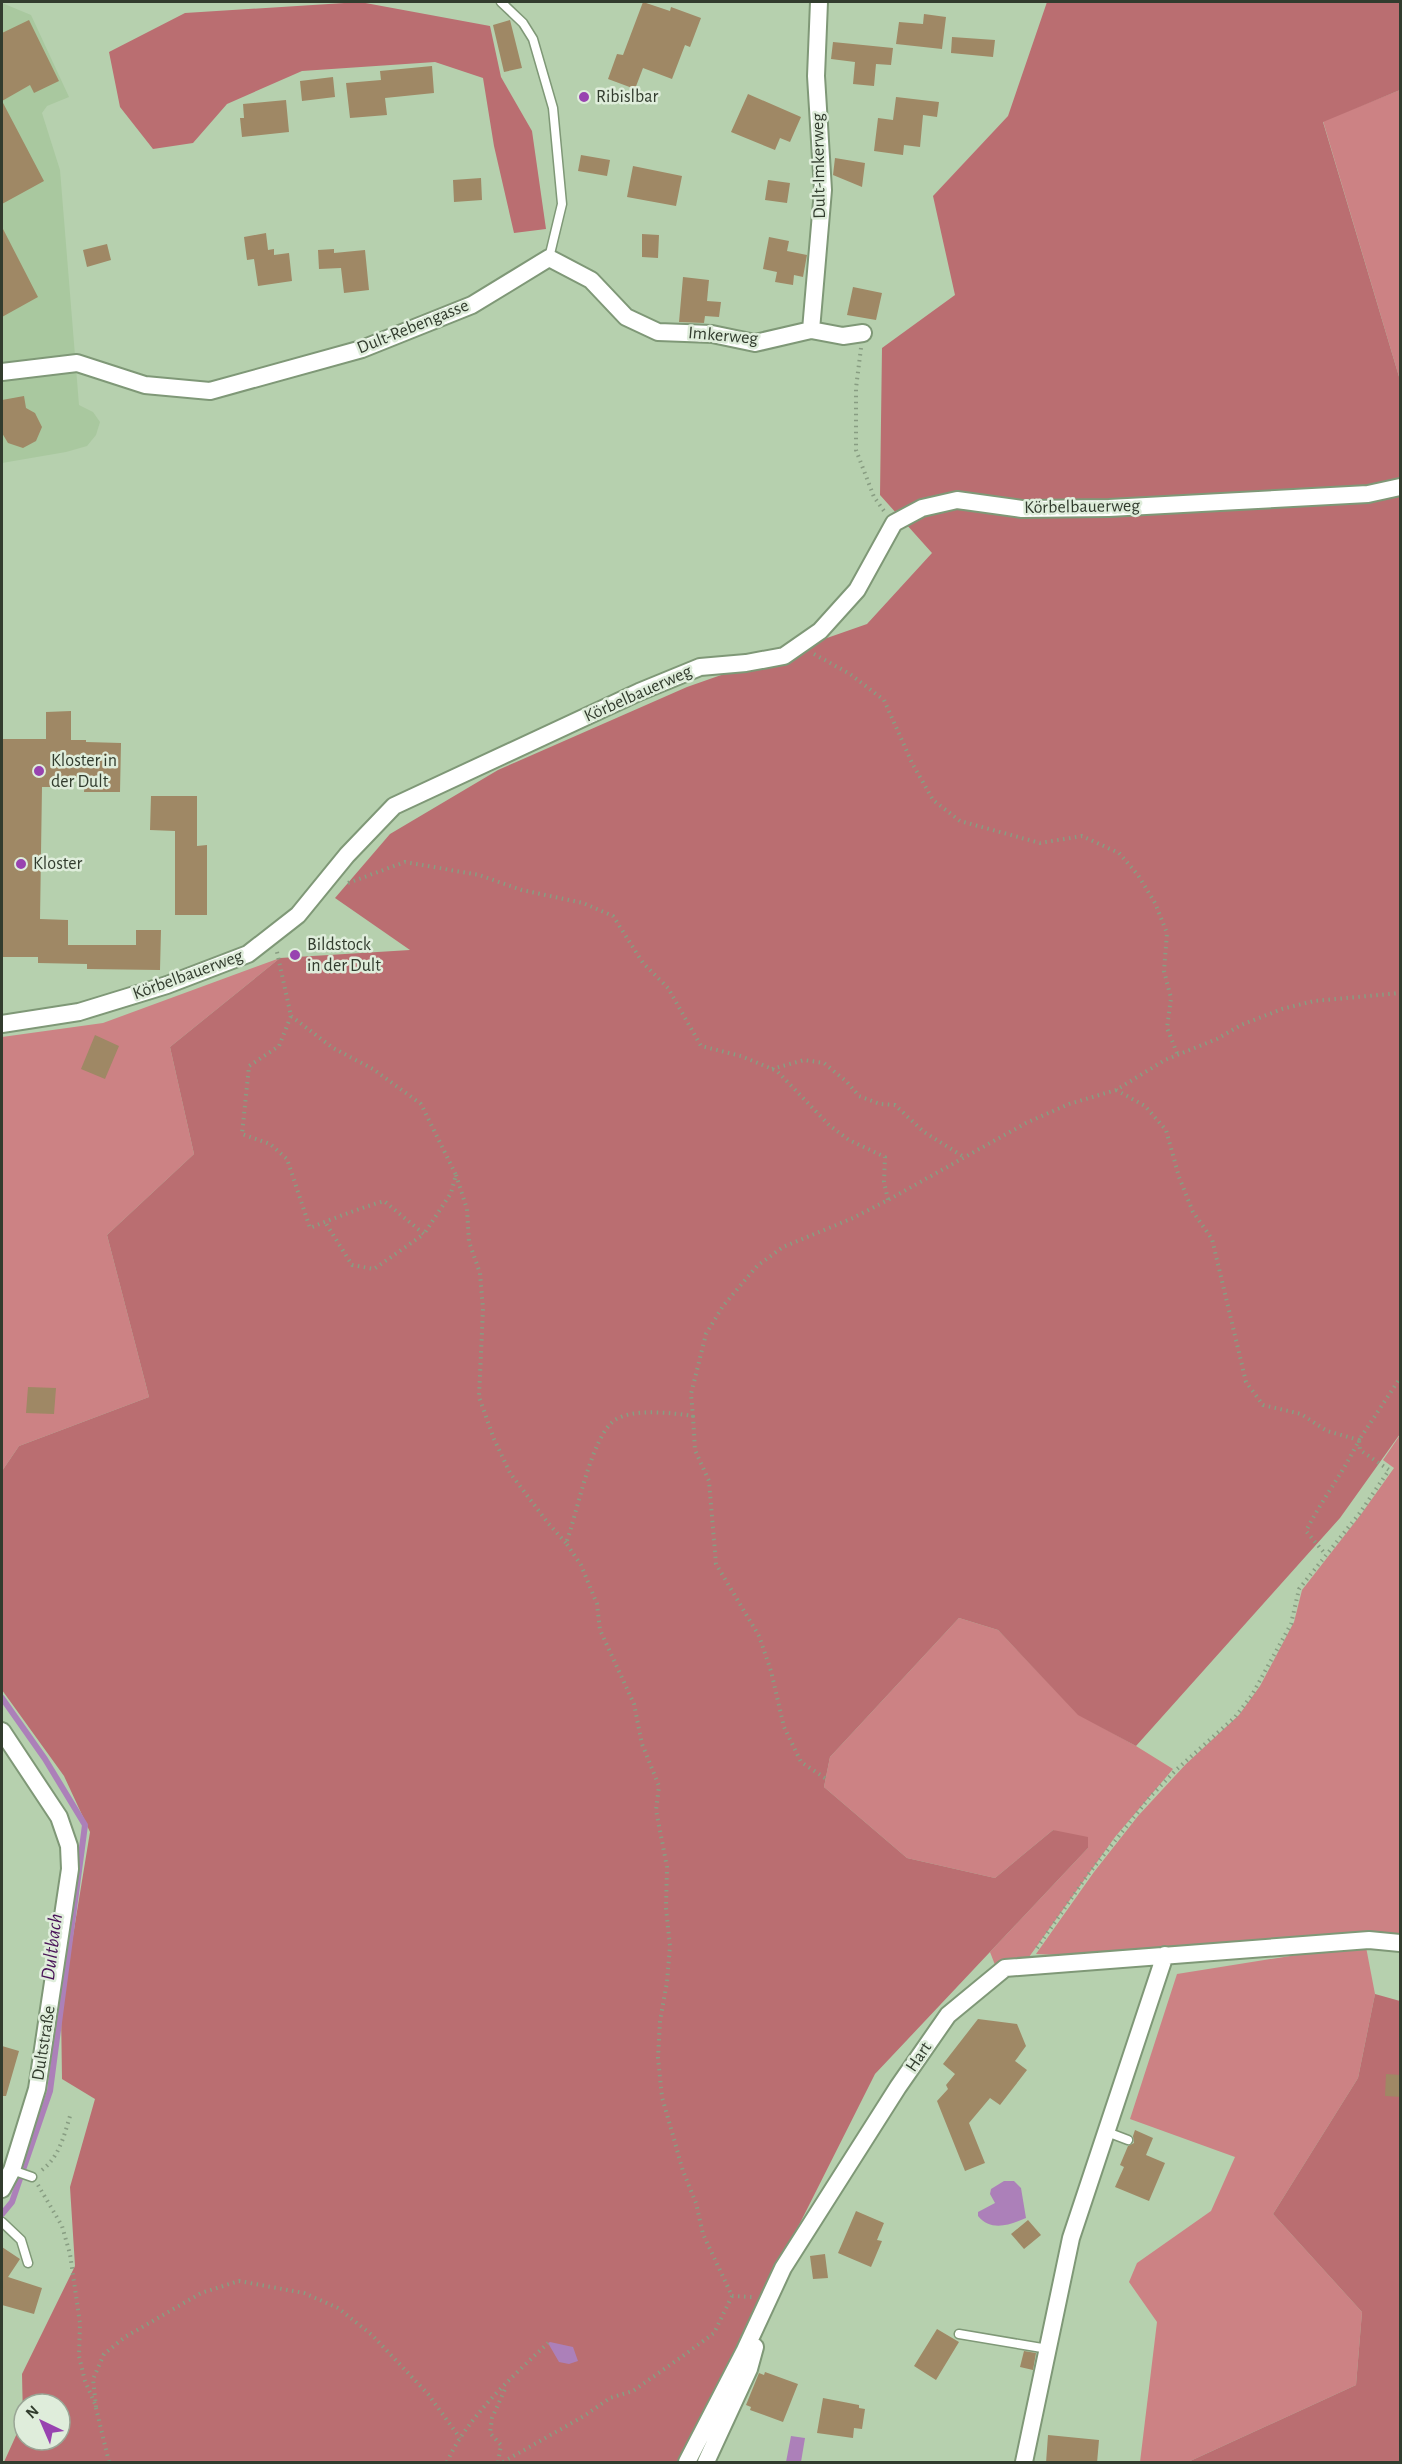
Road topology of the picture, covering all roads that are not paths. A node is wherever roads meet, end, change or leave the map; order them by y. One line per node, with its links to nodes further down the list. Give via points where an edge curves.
1 (501, 2): 3 (lane, via 523,22 533,39 553,108 562,204)
2 (819, 2): 4 (street, Dult-Imkerweg, via 816,76 823,190)
3 (549, 258): 4 (street, Imkerweg, via 591,280 626,317 658,332 712,334 755,343); 6 (street, Dult-Rebengasse, via 472,305 362,349 210,391 145,385 77,363)
4 (811, 330): 5 (street, Imkerweg, via 843,336)
5 (863, 333)
6 (2, 372)
7 (1401, 487): 8 (street, Körbelbauerweg, via 1368,494 1109,507 1022,508 957,500 922,508 894,523 857,590 820,631 784,657 700,666 394,806 298,915 248,954 167,985 79,1012)
8 (2, 1024)
9 (2, 1731): 14 (street, Dultstraße, via 59,1817 69,1846 70,1869 37,2089)
10 (1401, 1943): 11 (street, Hart, via 1369,1940)
11 (1165, 1955): 12 (street); 19 (street, Hart, via 1005,1968 948,2015 783,2268)
12 (1107, 2132): 13 (lane); 21 (street, via 1071,2238)
13 (1128, 2140)
14 (15, 2170): 15 (lane); 16 (street, Dultstraße)
15 (32, 2177)
16 (2, 2188)
17 (5, 2225): 18 (lane, via 21,2240)
18 (28, 2263)
19 (769, 2300): 22 (street, Hart); 23 (street, Hart, via 749,2369)
20 (959, 2334): 21 (lane)
21 (1048, 2349): 24 (street)
22 (687, 2463)
23 (706, 2463)
24 (1024, 2463)

